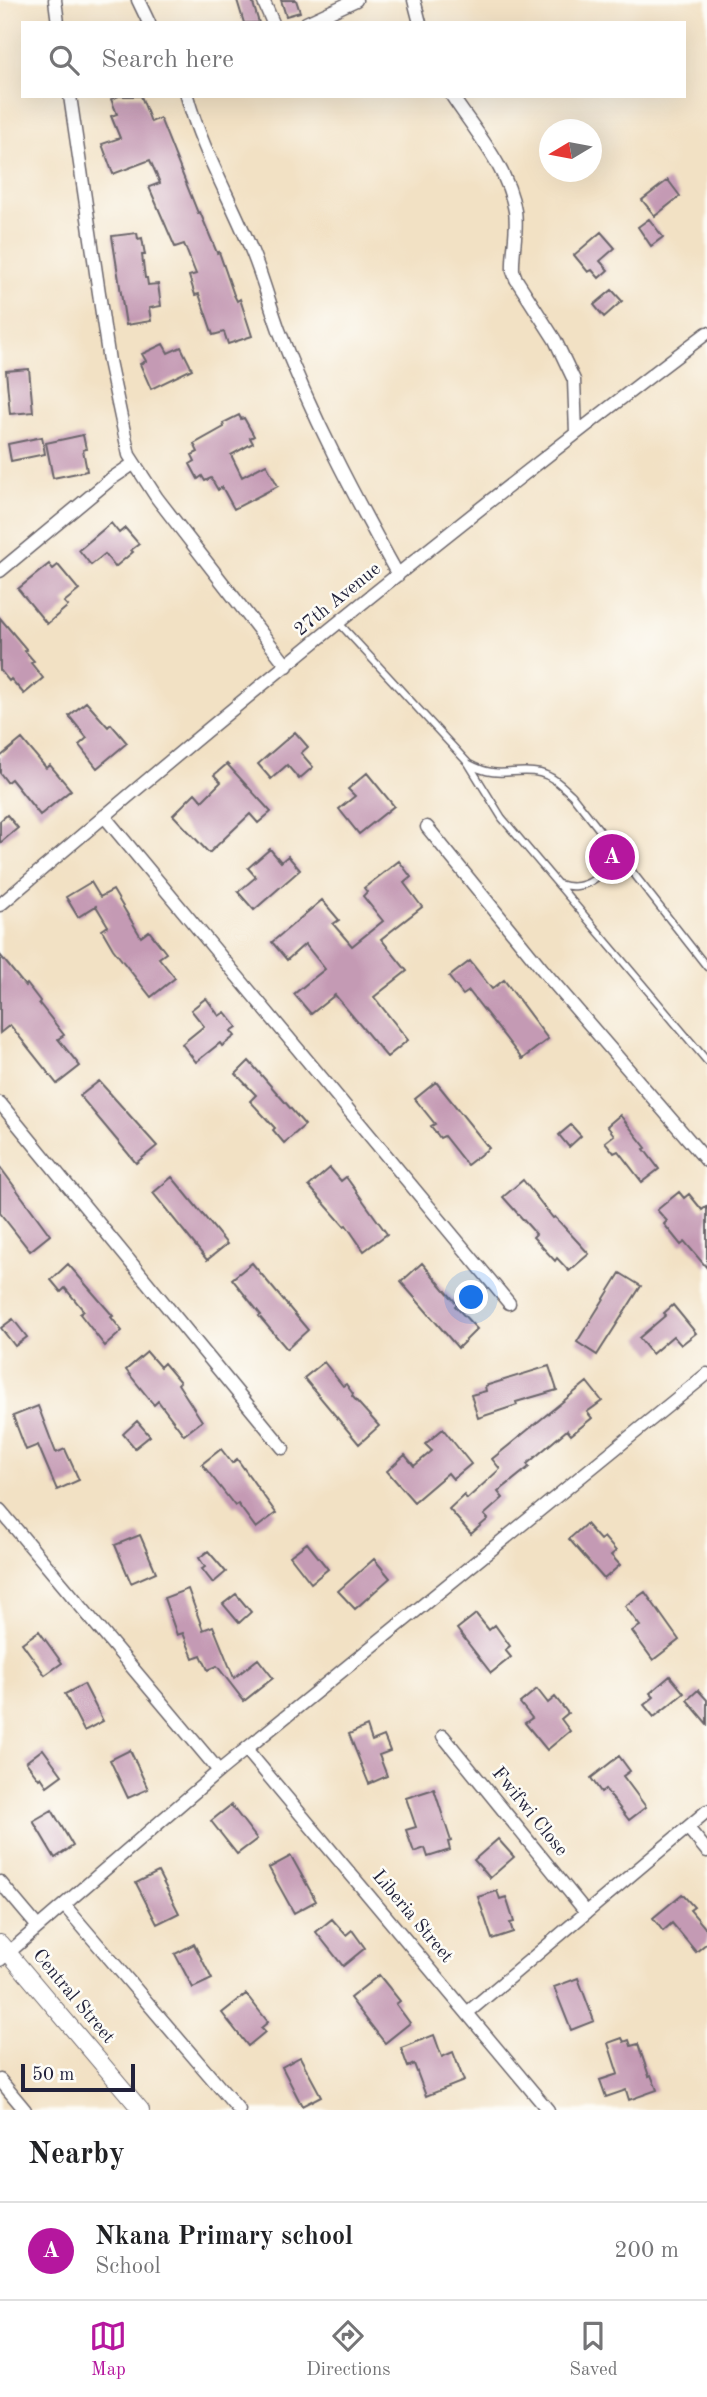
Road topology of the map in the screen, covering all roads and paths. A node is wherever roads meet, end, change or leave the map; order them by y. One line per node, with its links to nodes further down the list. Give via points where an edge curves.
1 (55, 0): 6 (street)
2 (138, 0): 7 (street)
3 (263, 0): 8 (street)
4 (356, 0): 9 (street)
5 (414, 0): 10 (street)
6 (58, 21)
7 (148, 21)
8 (272, 21)
9 (310, 21)
10 (419, 21)
11 (70, 98): 16 (street, via 109,361)
12 (188, 98): 18 (street, via 324,436)
13 (453, 98): 15 (street, via 510,191 515,212 513,271 574,380)
14 (707, 332): 15 (street, 27th Avenue)
15 (576, 433): 18 (street, 27th Avenue)
16 (133, 464): 17 (street); 20 (street)
17 (0, 571)
18 (398, 575): 19 (street, 27th Avenue)
19 (339, 624): 20 (street, 27th Avenue); 21 (lane)
20 (288, 666): 22 (street, 27th Avenue)
21 (468, 763): 24 (lane, via 489,772 539,773 556,780); 25 (lane, via 502,818)
22 (104, 816): 26 (street, 27th Avenue); 31 (street)
23 (427, 827): 30 (street)
24 (611, 844): 25 (lane, via 606,868 595,880 573,887); 27 (lane)
25 (558, 883): 28 (lane)
26 (0, 905)
27 (707, 967)
28 (707, 1061)
29 (0, 1103): 33 (street)
30 (707, 1161)
31 (509, 1303)
32 (707, 1374): 36 (street)
33 (283, 1448)
34 (0, 1510): 37 (street)
35 (443, 1736): 43 (street, Fwifwi Close)
36 (246, 1749): 37 (street); 46 (street, Liberia Street)
37 (219, 1771): 42 (street)
38 (707, 1811): 39 (street)
39 (688, 1828): 40 (street); 43 (street)
40 (707, 1851)
41 (0, 1882): 44 (street)
42 (64, 1905): 44 (street); 50 (street)
43 (586, 1912): 46 (street)
44 (38, 1927): 45 (street)
45 (3, 1952): 49 (street, Central Street)
46 (467, 2013): 51 (street, Liberia Street)
47 (0, 2080): 48 (street)
48 (25, 2110)
49 (141, 2110)
50 (239, 2110)
51 (548, 2110)

